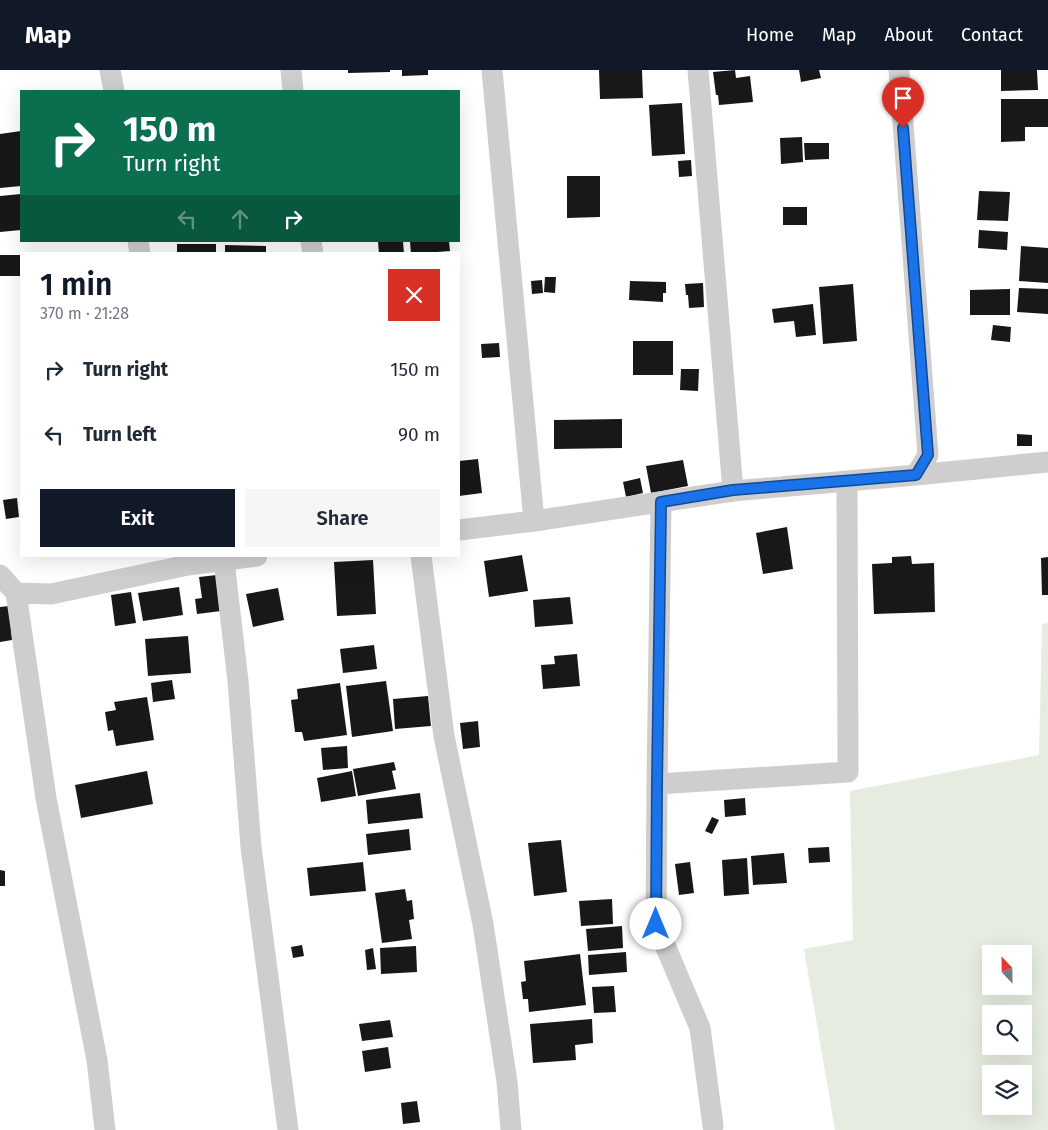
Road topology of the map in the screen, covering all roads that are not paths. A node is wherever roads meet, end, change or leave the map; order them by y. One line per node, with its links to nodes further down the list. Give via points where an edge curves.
1 (110, 70): 6 (street)
2 (291, 70): 7 (street)
3 (492, 70): 13 (street)
4 (698, 70): 11 (street)
5 (899, 70): 9 (street, via 928,455)
6 (114, 90)
7 (293, 90)
8 (1048, 462): 9 (street)
9 (916, 475): 10 (street)
10 (847, 481): 11 (street); 21 (street, via 848,772)
11 (733, 490): 12 (street)
12 (661, 502): 13 (street); 21 (street)
13 (534, 521): 14 (street)
14 (460, 530)
15 (250, 557): 18 (street)
16 (421, 557): 25 (street, via 444,736 483,924 507,1082)
17 (187, 561): 18 (street); 20 (street, via 51,594)
18 (224, 561): 24 (street, via 238,681 251,847)
19 (0, 575): 20 (street)
20 (16, 593): 23 (street, via 46,798 97,1060)
21 (657, 784): 22 (street, via 656,924 700,1028)
22 (713, 1126)
23 (105, 1130)
24 (288, 1130)
25 (511, 1130)

